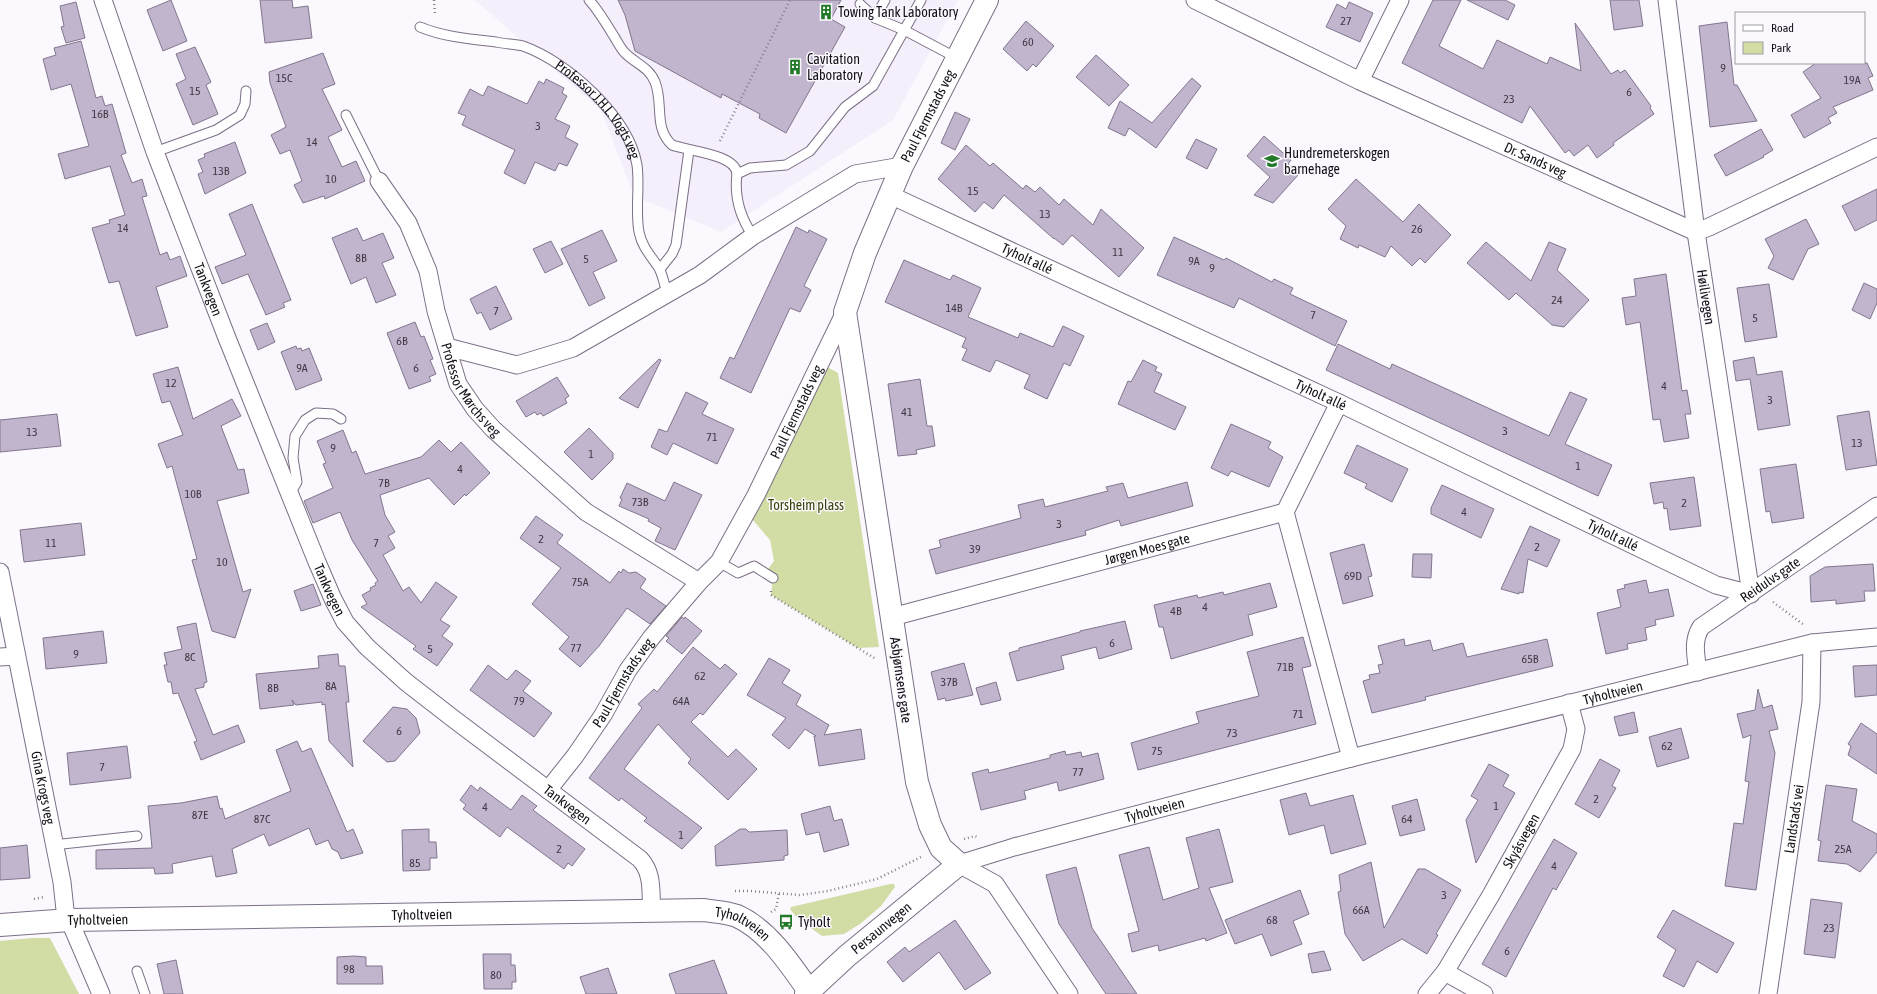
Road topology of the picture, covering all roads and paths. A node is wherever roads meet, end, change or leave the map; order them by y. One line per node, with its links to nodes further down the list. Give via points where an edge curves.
1 (103, 0): 20 (street, Tankvegen)
2 (589, 0): 19 (lane, via 624,52 649,70 659,94 659,120 667,140 672,145)
3 (790, 0): 21 (path)
4 (885, 0): 11 (lane)
5 (921, 0): 13 (lane)
6 (987, 0): 14 (street, Paul Fjermstads veg)
7 (1195, 0): 15 (street, Dr. Sands veg)
8 (1400, 0): 15 (street)
9 (1666, 0): 26 (street, Høilivegen)
10 (860, 4): 11 (lane)
11 (875, 18): 13 (lane)
12 (420, 27): 28 (lane, Professor J.H.L. Vogts veg, via 437,34 523,46 578,78 606,106 630,144 636,164 639,232 644,249)
13 (904, 30): 14 (lane); 23 (lane, via 873,86 845,107 810,151 786,165 750,168)
14 (957, 58): 22 (street, Paul Fjermstads veg)
15 (1360, 81): 26 (street, Dr. Sands veg)
16 (246, 91): 20 (lane, via 245,104 240,114 216,130)
17 (346, 115): 24 (lane, Professor Mørchs veg)
18 (1877, 147): 26 (street)
19 (690, 150): 21 (lane); 28 (lane, via 676,244 672,254)
20 (155, 152): 34 (street, Tankvegen)
21 (713, 155): 23 (lane, via 732,163 737,168)
22 (902, 166): 25 (street, Paul Fjermstads veg); 27 (street, via 855,174)
23 (737, 174): 27 (lane, via 736,198 744,222)
24 (379, 181): 31 (street, Professor Mørchs veg, via 408,223 428,271 436,311)
25 (890, 195): 30 (street, Paul Fjermstads veg, via 865,253); 32 (street, Tyholt allé)
26 (1696, 232): 41 (street, Høilivegen)
27 (753, 236): 29 (street, via 700,275)
28 (660, 269): 29 (lane, Professor J.H.L. Vogts veg)
29 (667, 294): 31 (street, via 573,348 517,365)
30 (845, 312): 37 (street, Paul Fjermstads veg, via 756,495); 43 (street, Asbjørnsens gate)
31 (447, 346): 40 (street, Professor Mørchs veg, via 458,384 493,429 586,512)
32 (1339, 403): 36 (street); 41 (street, Tyholt allé, via 1716,585)
33 (340, 419): 34 (lane, via 333,414 316,413 305,420 295,436 293,458 297,482)
34 (290, 494): 51 (street, Tankvegen, via 345,622 367,647 406,682)
35 (1877, 506): 41 (street, Reidulvs gate)
36 (1285, 512): 43 (street, Jørgen Moes gate); 50 (street)
37 (719, 562): 39 (lane, via 738,573 754,566); 40 (street, Paul Fjermstads veg)
38 (0, 572): 46 (street, Gina Krogs veg)
39 (773, 578): 48 (path, via 771,595)
40 (699, 582): 51 (street, Paul Fjermstads veg, via 651,638 628,670 603,715)
41 (1751, 594): 47 (street, Reidulvs gate, via 1701,627 1694,644)
42 (1767, 598): 45 (path)
43 (892, 617): 48 (street, Asbjørnsens gate)
44 (1877, 637): 45 (street, Tyholtveien)
45 (1818, 642): 47 (street, Tyholtveien); 68 (street, Landstads vei)
46 (8, 656): 53 (street, Gina Krogs veg)
47 (1698, 672): 49 (street, Tyholtveien)
48 (900, 674): 54 (street, Asbjørnsens gate, via 917,782 930,825)
49 (1569, 703): 50 (street, Tyholtveien); 61 (street, Skyåsvegen, via 1576,729 1572,748 1491,895)
50 (1351, 758): 55 (street, Tyholtveien, via 1014,847)
51 (548, 790): 57 (street, Tankvegen, via 648,867)
52 (137, 836): 53 (lane)
53 (53, 845): 58 (street, Gina Krogs veg, via 62,882 65,910)
54 (941, 848): 55 (street, Asbjørnsens gate); 56 (path, via 877,879 810,894)
55 (959, 864): 62 (street, Persaunvegen, via 847,956); 65 (street, Asbjørnsens gate, via 995,884)
56 (779, 893)
57 (652, 912): 58 (street, Tyholtveien); 62 (street, Tyholtveien, via 704,910 736,916 753,925 778,950)
58 (70, 920): 59 (street, Tyholtveien); 63 (street, Gina Krogs veg)
59 (0, 925)
60 (137, 971): 64 (lane)
61 (1445, 972): 66 (street, Skyåsvegen); 67 (street)
62 (808, 992)
63 (101, 994)
64 (145, 994)
65 (1069, 994)
66 (1427, 994)
67 (1484, 994)
68 (1768, 994)

